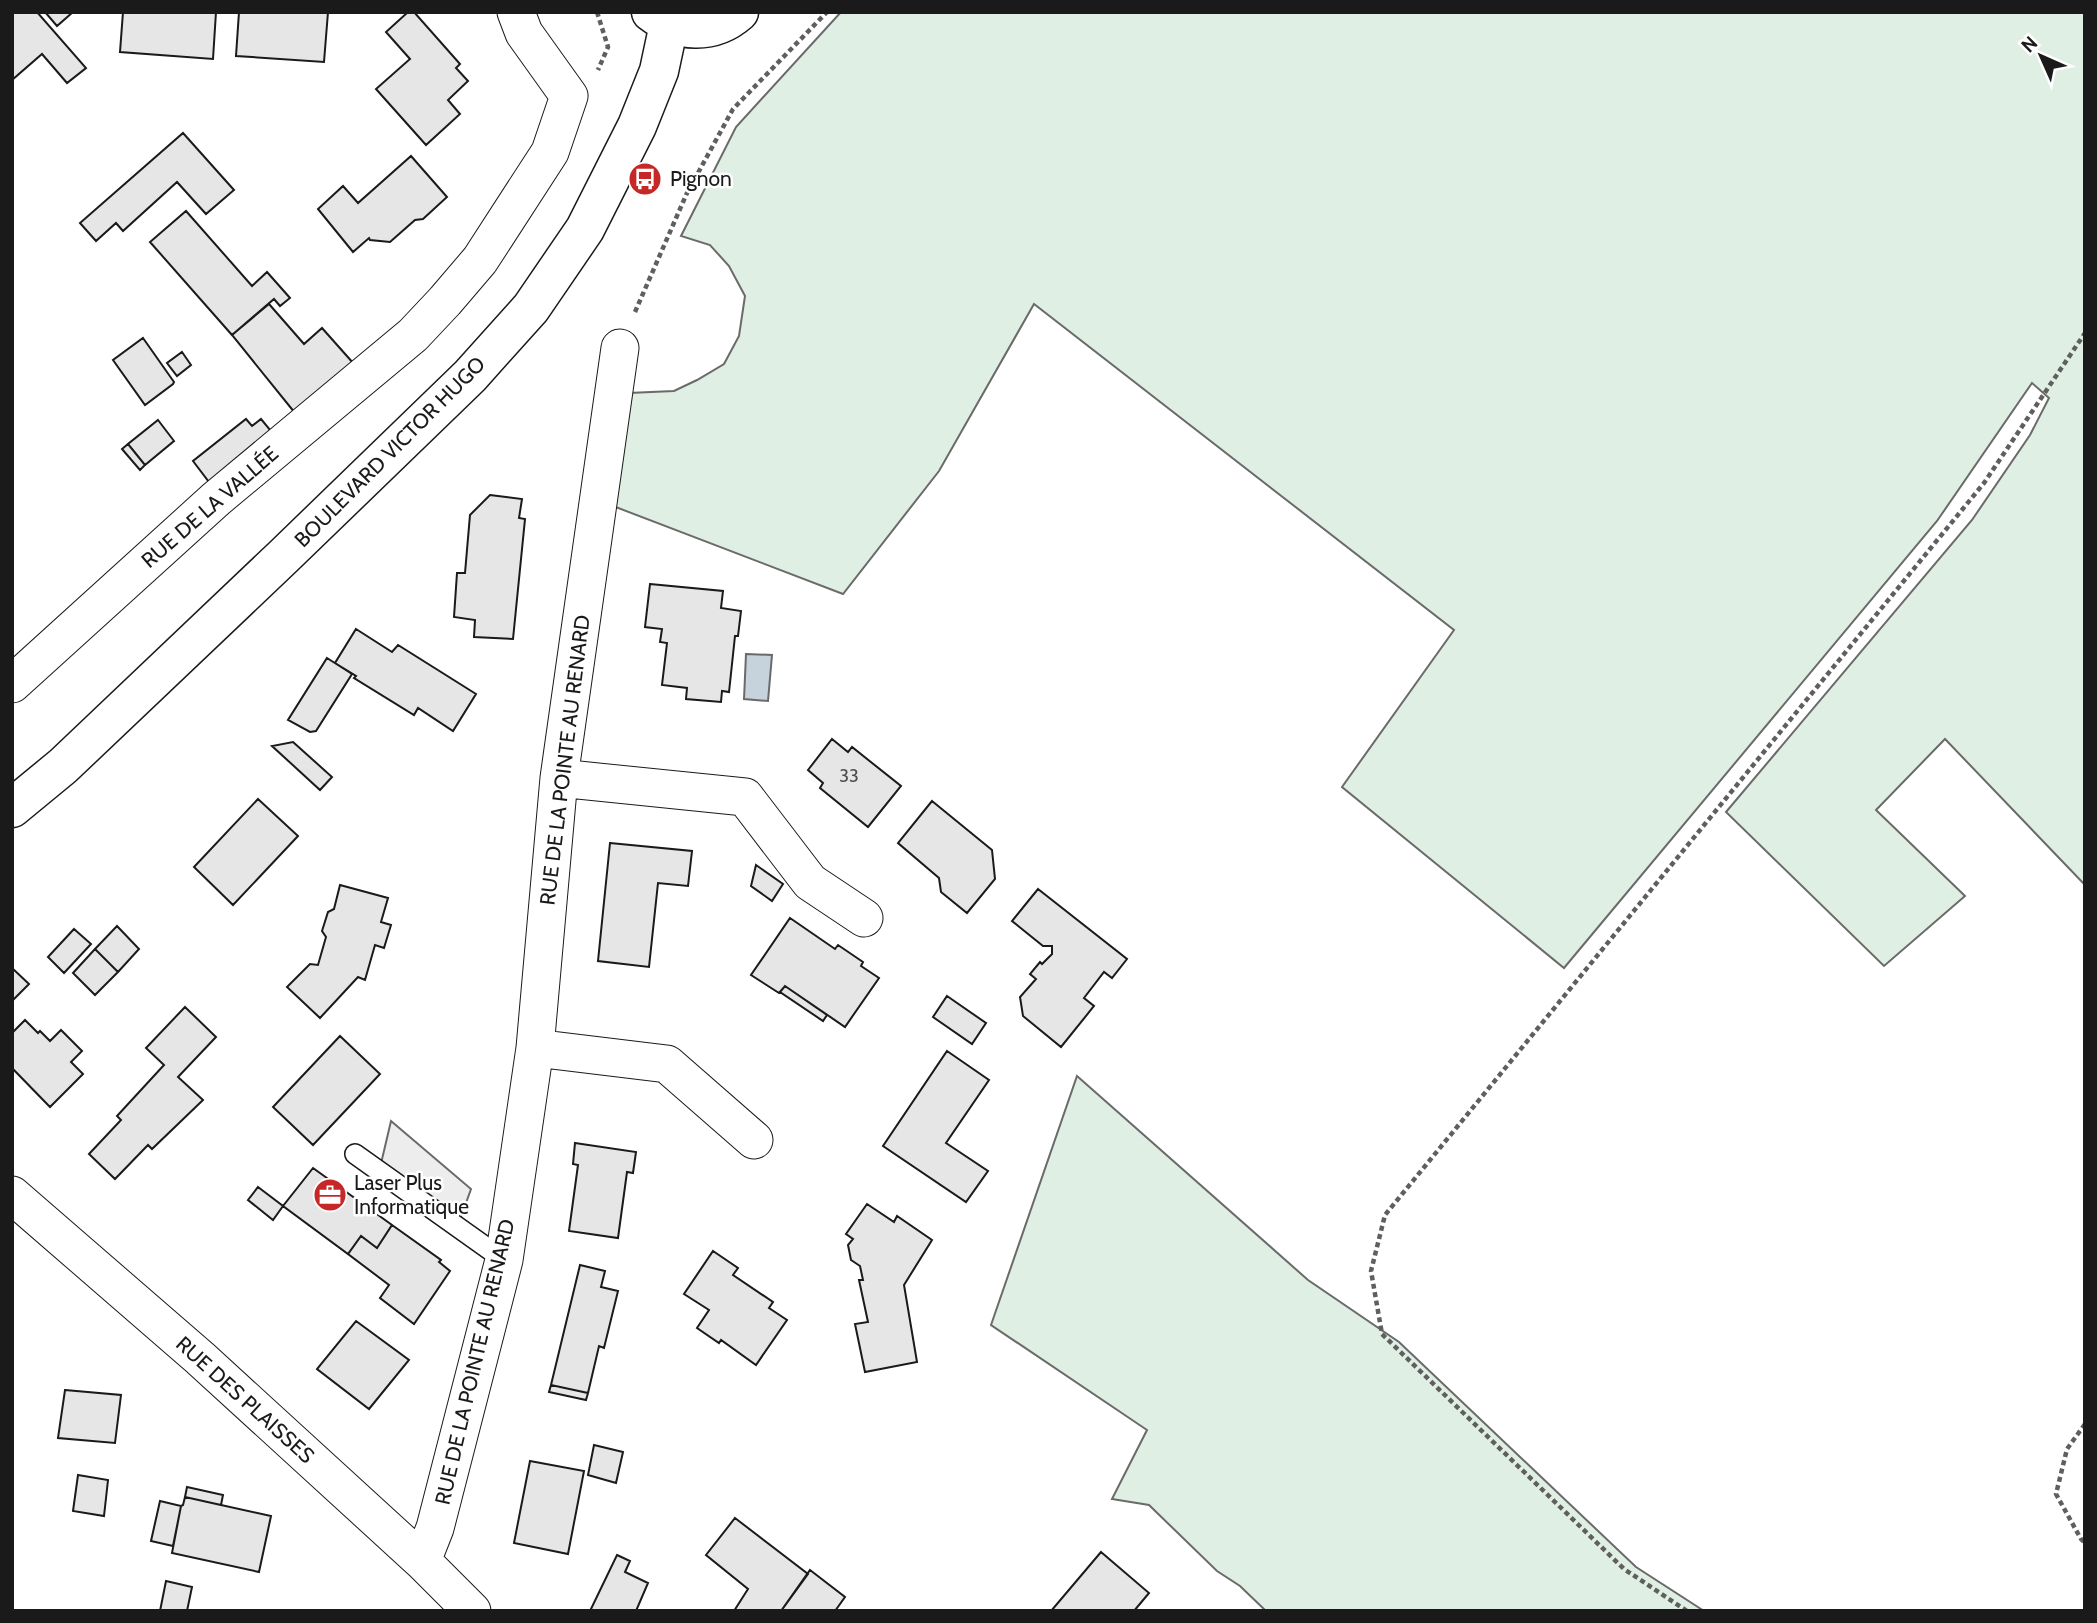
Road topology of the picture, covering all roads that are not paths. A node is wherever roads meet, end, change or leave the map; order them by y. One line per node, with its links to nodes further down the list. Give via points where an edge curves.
1 (516, 12): 5 (street, RUE DE LA VALLÉE, via 524,33 569,96 550,152 480,260 413,335 216,499)
2 (739, 12): 3 (main road, via 712,28 690,29)
3 (660, 18): 7 (main road, BOULEVARD VICTOR HUGO, via 659,71 637,126 585,229 531,307 470,376 304,537 63,766)
4 (620, 348): 6 (street, RUE DE LA POINTE AU RENARD)
5 (12, 684)
6 (559, 778): 8 (street, via 745,797 810,882); 9 (street, RUE DE LA POINTE AU RENARD)
7 (12, 808)
8 (864, 918)
9 (535, 1048): 10 (street, via 667,1063); 13 (street, RUE DE LA POINTE AU RENARD)
10 (754, 1140)
11 (355, 1154): 13 (lane)
12 (12, 1195): 14 (street, RUE DES PLAISSES, via 200,1358)
13 (504, 1260): 14 (street, RUE DE LA POINTE AU RENARD, via 435,1528)
14 (422, 1561): 15 (street, RUE DES PLAISSES)
15 (472, 1611)

